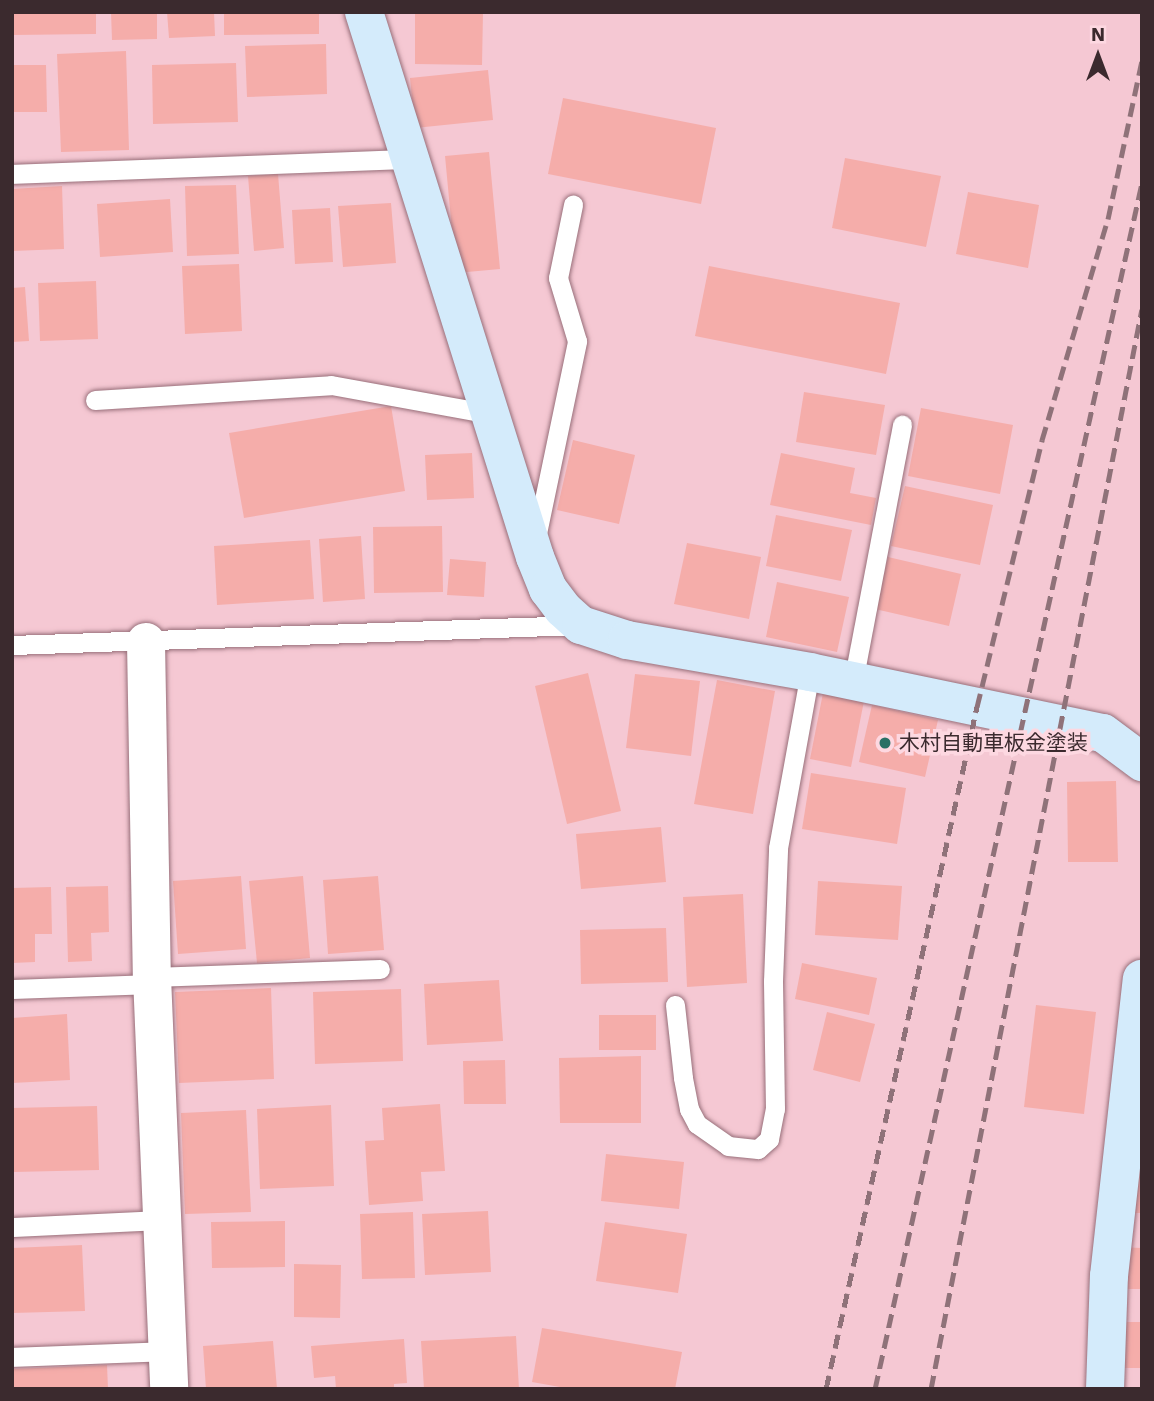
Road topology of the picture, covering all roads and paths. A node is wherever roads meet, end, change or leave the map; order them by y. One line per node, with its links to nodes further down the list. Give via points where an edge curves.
1 (364, 12): 2 (street)
2 (409, 159): 3 (lane); 6 (street)
3 (12, 174)
4 (573, 205): 8 (lane, via 558,278 577,341)
5 (95, 400): 6 (lane, via 331,385)
6 (490, 414): 8 (street)
7 (902, 425): 13 (lane)
8 (534, 552): 9 (street, via 548,589)
9 (580, 625): 10 (lane); 12 (street, via 627,640)
10 (146, 642): 11 (lane); 17 (street)
11 (12, 645)
12 (810, 672): 13 (street); 19 (lane, via 778,848 775,1109 769,1139 758,1149 728,1146 697,1124 683,1078)
13 (853, 682): 14 (street, via 1103,733)
14 (1142, 762)
15 (380, 969): 17 (lane)
16 (1142, 979): 25 (street, via 1109,1276)
17 (153, 980): 18 (lane); 20 (street)
18 (12, 989)
19 (675, 1005)
20 (162, 1220): 21 (lane); 22 (street)
21 (12, 1227)
22 (167, 1351): 23 (lane); 24 (street)
23 (12, 1357)
24 (169, 1389)
25 (1105, 1389)

